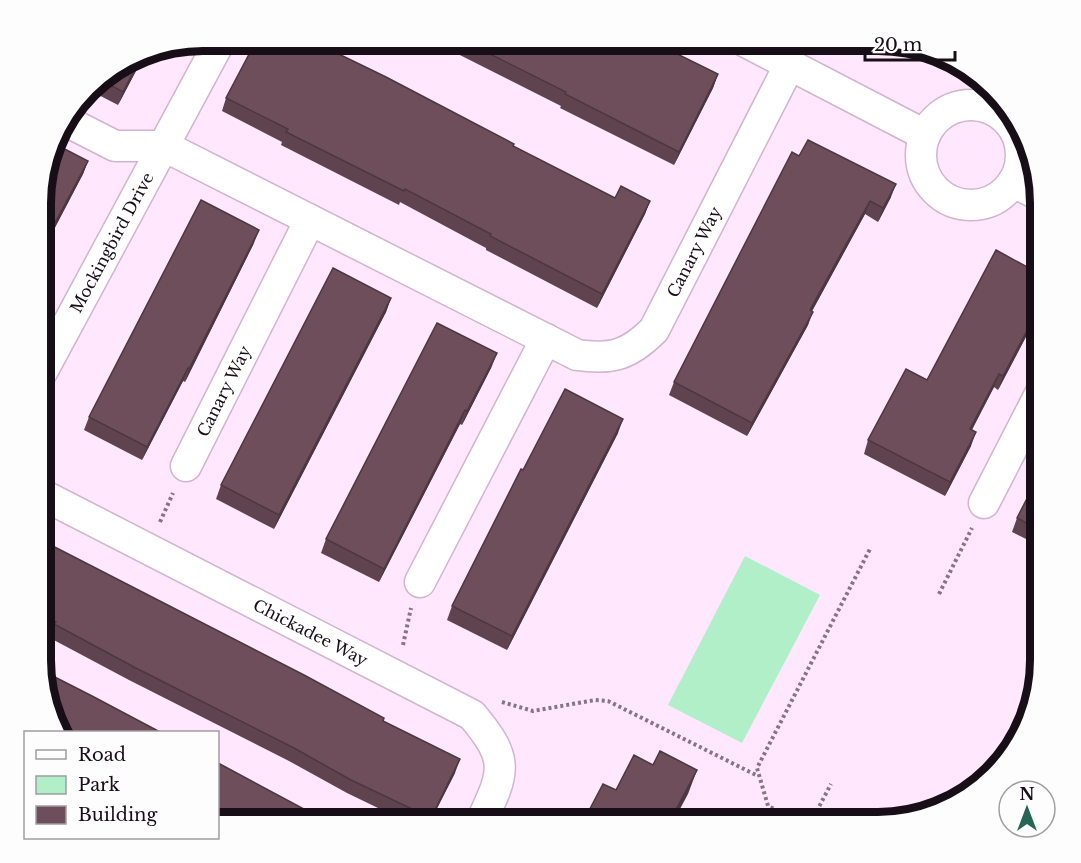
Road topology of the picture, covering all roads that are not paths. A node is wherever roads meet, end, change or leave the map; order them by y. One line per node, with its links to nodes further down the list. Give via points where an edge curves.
1 (214, 51): 7 (street, Mockingbird Drive)
2 (764, 51): 3 (street)
3 (790, 64): 6 (street); 11 (street, Canary Way, via 654,330 639,345 620,355 597,358 577,355)
4 (1004, 118): 6 (street, via 979,106 962,106 946,111)
5 (74, 125): 7 (street, Mockingbird Drive, via 115,146)
6 (925, 135): 9 (street, via 923,168 929,183 941,195 972,205)
7 (165, 146): 10 (street, Canary Way); 12 (street, Mockingbird Drive)
8 (1021, 152): 9 (street, via 1020,167)
9 (1026, 188)
10 (310, 219): 11 (street, Canary Way); 14 (street, Canary Way)
11 (546, 339): 17 (street)
12 (51, 355)
13 (1030, 413): 16 (street)
14 (186, 466)
15 (51, 499): 18 (street, Chickadee Way, via 472,715 492,738 502,766)
16 (984, 503)
17 (420, 582)
18 (486, 812)

